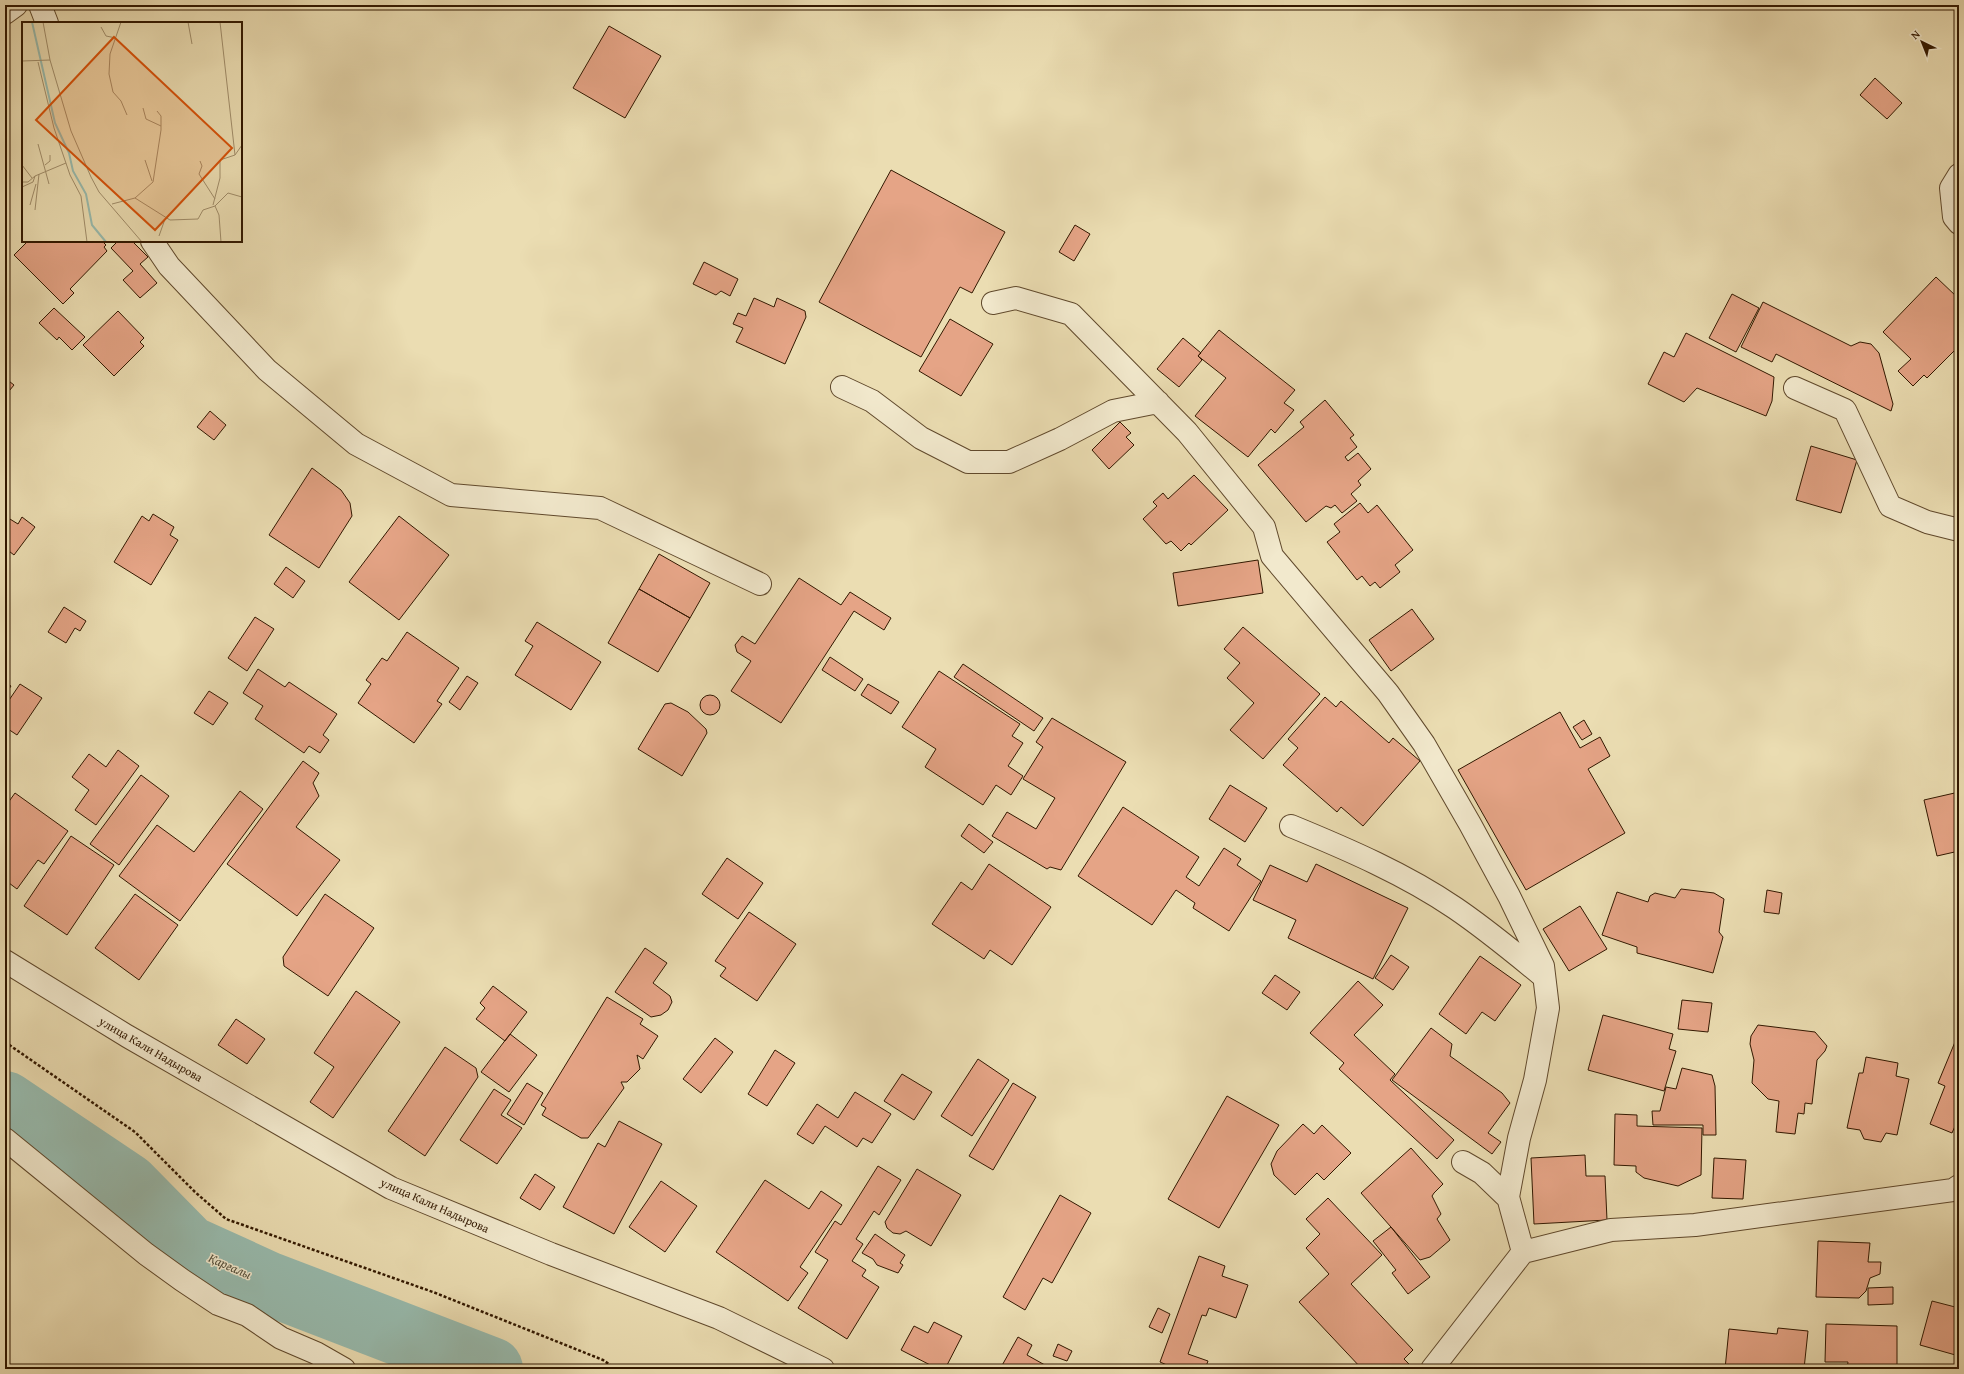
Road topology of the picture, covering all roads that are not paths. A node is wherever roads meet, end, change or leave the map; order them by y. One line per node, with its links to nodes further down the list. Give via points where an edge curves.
1 (16, 5): 3 (street)
2 (40, 5): 4 (street)
3 (5, 13)
4 (47, 22)
5 (1959, 175): 6 (street, via 1951,188 1954,217)
6 (1959, 223)
7 (153, 242): 13 (street, via 169,266 267,370 356,444 451,495 600,508)
8 (993, 303): 11 (street, via 1016,298 1071,314)
9 (842, 387): 11 (street, via 872,401 921,438 968,462 1009,462 1113,411)
10 (1795, 388): 12 (street, via 1845,410 1890,506 1927,522)
11 (1158, 402): 16 (street, via 1187,432 1264,527 1272,556 1388,693 1424,744 1509,896 1543,966)
12 (1959, 530)
13 (760, 584)
14 (1292, 826): 16 (street, via 1396,874 1454,908)
15 (5, 961): 23 (street, улица Кали Надырова, via 128,1036 391,1188 551,1254 719,1318)
16 (1544, 977): 20 (street, via 1548,1008 1535,1080)
17 (5, 1139): 22 (street, via 98,1212 146,1254 182,1280 218,1304 247,1315 281,1338)
18 (1463, 1162): 20 (street, via 1482,1173)
19 (1957, 1193): 21 (street, via 1695,1225 1611,1230)
20 (1508, 1198): 21 (street)
21 (1523, 1252): 24 (street)
22 (344, 1369)
23 (823, 1369)
24 (1432, 1369)

